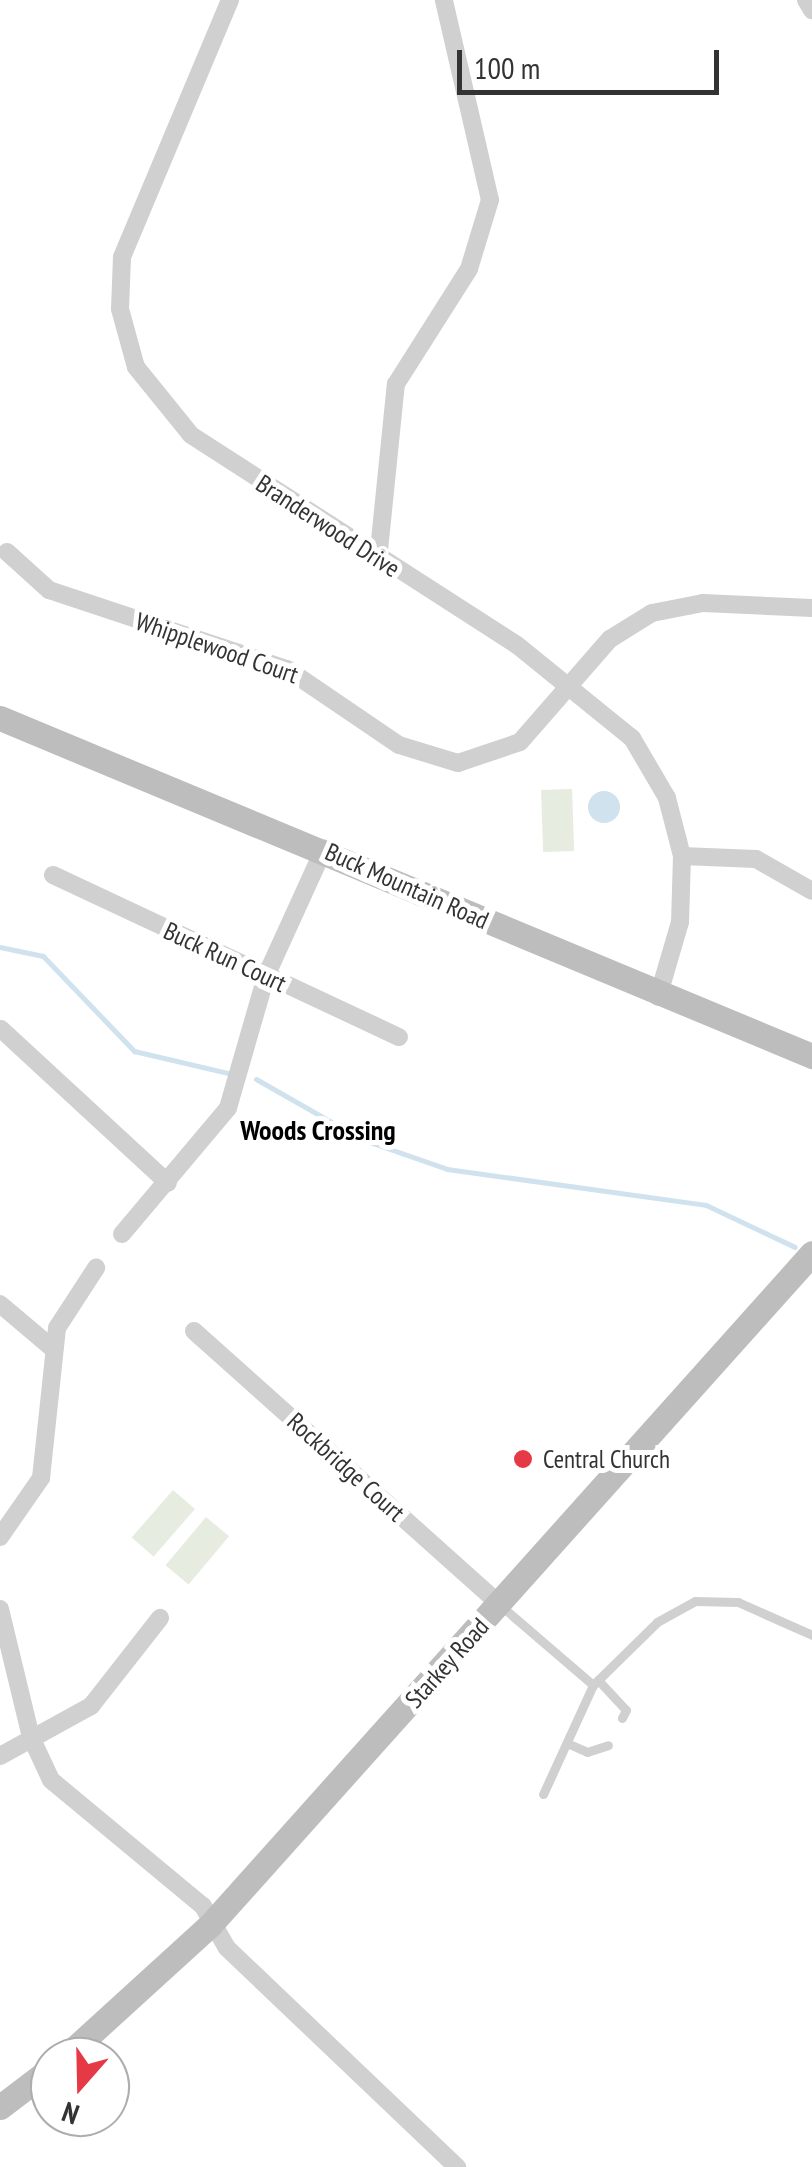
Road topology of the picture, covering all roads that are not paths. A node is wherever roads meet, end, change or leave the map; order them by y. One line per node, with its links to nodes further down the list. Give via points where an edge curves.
1 (230, 0): 6 (street, Branderwood Drive, via 130,232 119,283 124,336 150,392 181,426)
2 (444, 0): 6 (street, via 490,200 469,270 396,384)
3 (806, 0): 4 (street)
4 (812, 10)
5 (7, 552): 8 (street, Whipplewood Court, via 49,590 287,669 437,761 501,754)
6 (378, 560): 8 (street, Branderwood Drive)
7 (812, 608): 8 (street, Whipplewood Court, via 702,603 652,614 610,639)
8 (572, 685): 11 (street, Branderwood Drive, via 650,762)
9 (0, 718): 10 (main road, Buck Mountain Road)
10 (324, 849): 14 (street); 15 (main road, Buck Mountain Road)
11 (682, 856): 13 (street, via 756,859); 15 (street, Branderwood Drive, via 680,922)
12 (53, 876): 14 (street, Buck Run Court)
13 (812, 892)
14 (266, 976): 17 (street, Buck Run Court); 19 (street, via 228,1108)
15 (658, 997): 18 (main road, Buck Mountain Road)
16 (0, 1030): 19 (street)
17 (399, 1036)
18 (812, 1056)
19 (168, 1183): 20 (street)
20 (122, 1234)
21 (812, 1253): 27 (main road, Starkey Road)
22 (96, 1268): 25 (street)
23 (0, 1304): 25 (street)
24 (194, 1331): 27 (street, Rockbridge Court)
25 (52, 1348): 26 (street, via 41,1478)
26 (0, 1537)
27 (499, 1604): 31 (lane); 38 (main road, Starkey Road)
28 (0, 1609): 33 (street)
29 (160, 1618): 33 (street, via 91,1706)
30 (812, 1636): 31 (lane, via 738,1602 695,1601 657,1622)
31 (596, 1682): 32 (lane, via 626,1710); 34 (lane)
32 (622, 1718)
33 (30, 1737): 36 (street); 38 (street, via 64,1796 203,1906)
34 (566, 1743): 35 (lane, via 587,1752); 37 (lane)
35 (608, 1746)
36 (0, 1756)
37 (543, 1794)
38 (210, 1925): 39 (main road, Starkey Road); 42 (street)
39 (87, 2037)
40 (30, 2085): 41 (main road)
41 (0, 2108)
42 (457, 2167)

